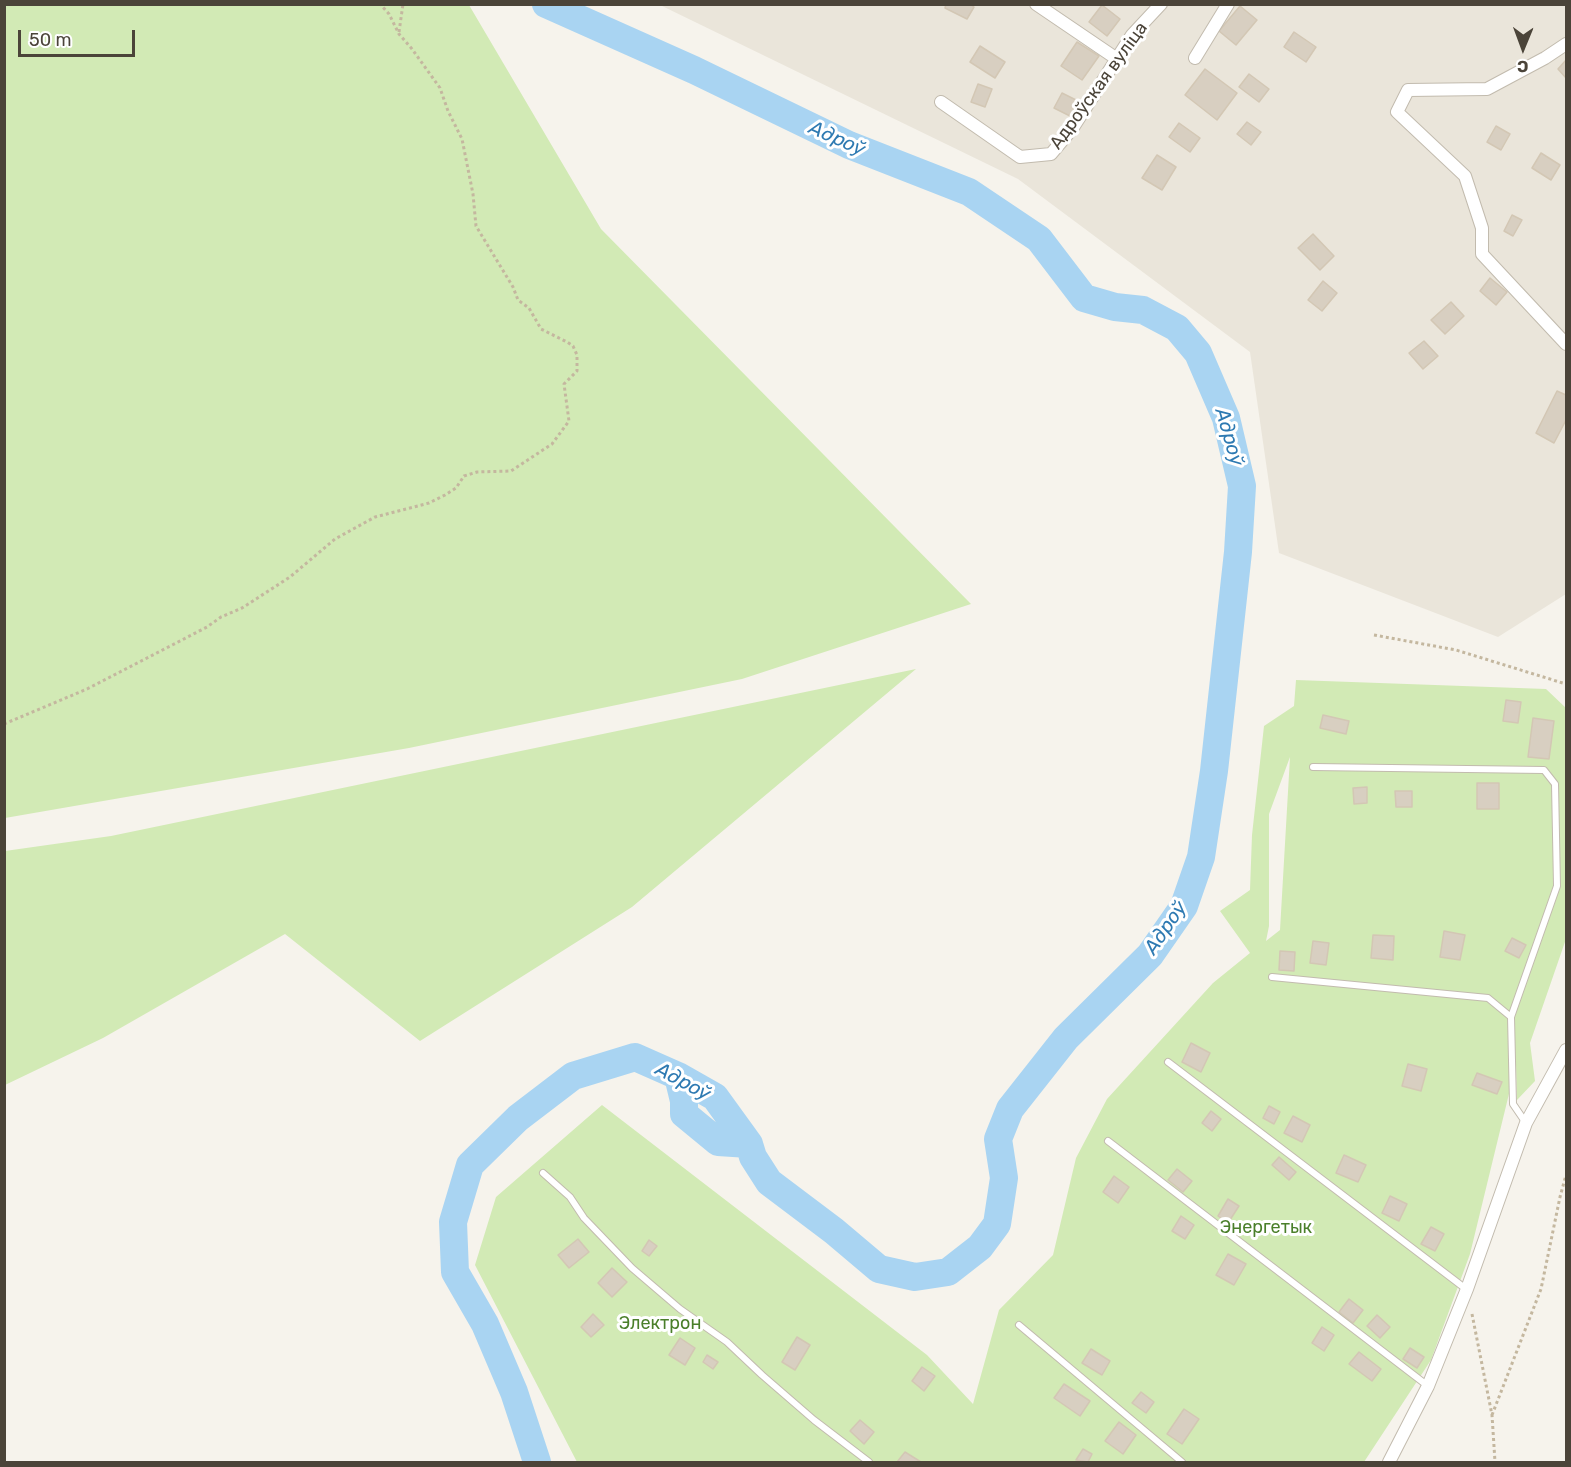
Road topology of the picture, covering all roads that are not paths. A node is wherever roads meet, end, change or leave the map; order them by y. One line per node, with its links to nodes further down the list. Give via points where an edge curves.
1 (1036, 4): 6 (street)
2 (1161, 4): 6 (street, Адроўская вуліца, via 1132,35)
3 (1228, 4): 5 (street)
4 (1566, 44): 8 (street, via 1487,89 1408,90 1397,112 1465,176 1482,228 1482,254)
5 (1195, 58)
6 (1117, 59): 7 (street, Адроўская вуліца, via 1051,154 1020,157)
7 (940, 102)
8 (1566, 344)
9 (1313, 767): 11 (lane, via 1544,770 1555,784 1557,886)
10 (1272, 977): 11 (lane, via 1488,998)
11 (1511, 1017): 14 (lane, via 1513,1104)
12 (1566, 1050): 14 (street)
13 (1168, 1062): 17 (lane)
14 (1526, 1124): 17 (street)
15 (1108, 1141): 19 (lane)
16 (543, 1173): 20 (lane, via 570,1197 584,1218 632,1268)
17 (1467, 1289): 19 (street)
18 (1019, 1325): 21 (lane)
19 (1428, 1386): 22 (street)
20 (869, 1462)
21 (1182, 1462)
22 (1389, 1462)

